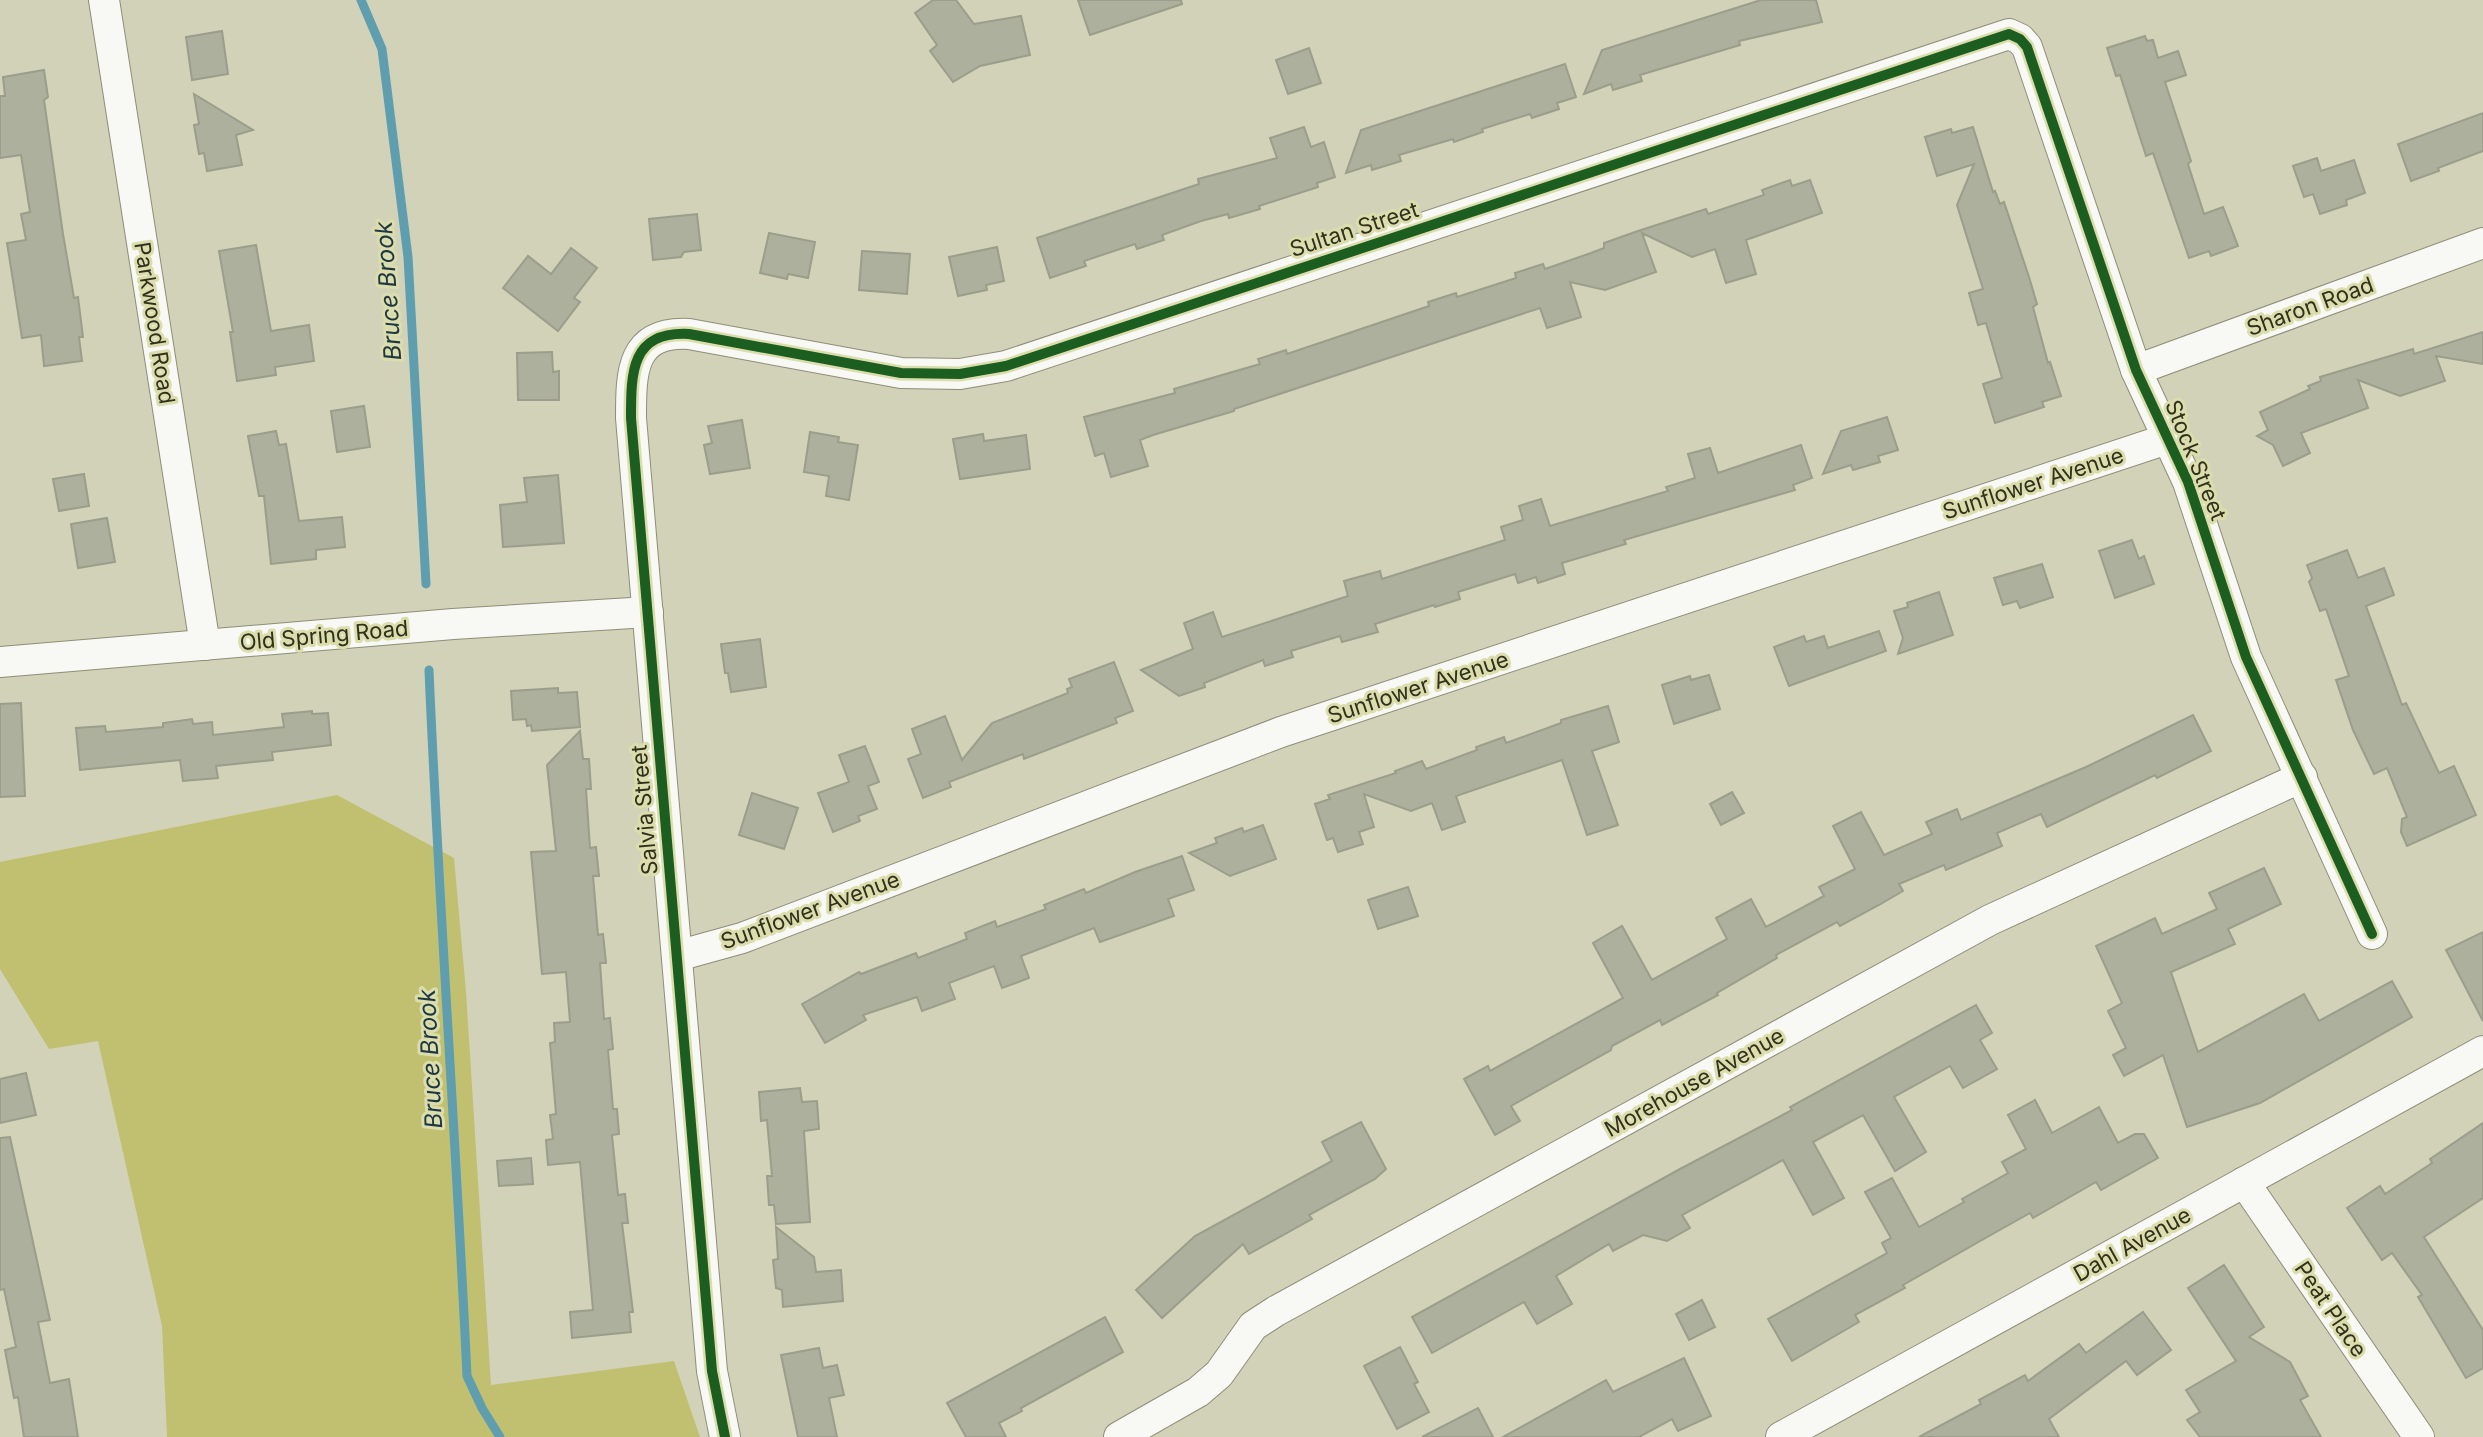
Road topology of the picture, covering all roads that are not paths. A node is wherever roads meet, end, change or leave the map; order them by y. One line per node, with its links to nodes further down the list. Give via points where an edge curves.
1 (104, 0): 8 (street, Parkwood Road)
2 (2020, 39): 4 (street, Sultan Street, via 2009,34 1979,43 981,372 901,373); 5 (street, Stock Street, via 2034,66)
3 (2483, 243): 5 (street, Sharon Road)
4 (689, 334): 7 (street, Salvia Street, via 668,333 649,344 636,360 631,387)
5 (2136, 370): 6 (street, Stock Street)
6 (2167, 439): 10 (street, Stock Street, via 2188,482 2246,657); 12 (street, Sunflower Avenue, via 1281,732 742,938)
7 (648, 612): 8 (street, Old Spring Road); 12 (street, Salvia Street)
8 (205, 645): 9 (street, Old Spring Road)
9 (0, 662)
10 (2302, 777): 11 (street, Stock Street); 16 (street, Morehouse Avenue, via 1990,920 1276,1311 1253,1326 1219,1374 1198,1392)
11 (2372, 934)
12 (677, 956): 15 (street, Salvia Street, via 712,1371)
13 (2483, 1051): 14 (street, Dahl Avenue)
14 (2244, 1182): 17 (street, Dahl Avenue); 18 (street, Peat Place)
15 (725, 1437)
16 (1119, 1437)
17 (1781, 1437)
18 (2419, 1437)

